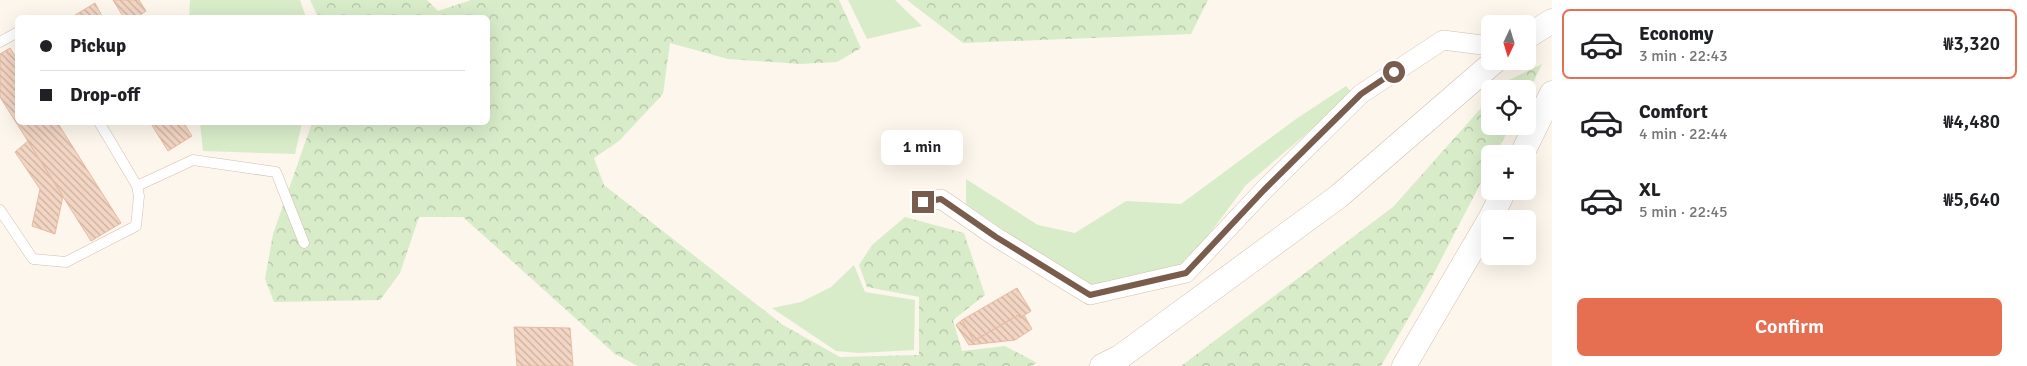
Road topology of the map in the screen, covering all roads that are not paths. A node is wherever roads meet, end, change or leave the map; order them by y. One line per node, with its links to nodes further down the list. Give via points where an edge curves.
1 (1552, 21): 2 (street)
2 (1536, 31)
3 (15, 34): 4 (lane)
4 (0, 42)
5 (1481, 45): 11 (street, via 1443,40 1361,94 1186,273 1090,295 941,199)
6 (1485, 70): 15 (street, via 1339,196 1120,358)
7 (1552, 93): 9 (street)
8 (101, 125): 10 (lane)
9 (1526, 145)
10 (137, 186): 12 (lane, via 136,226 66,262 34,259); 14 (lane, via 193,160 276,172)
11 (923, 202)
12 (0, 210)
13 (1481, 234): 16 (street)
14 (304, 243)
15 (1102, 366)
16 (1404, 366)

